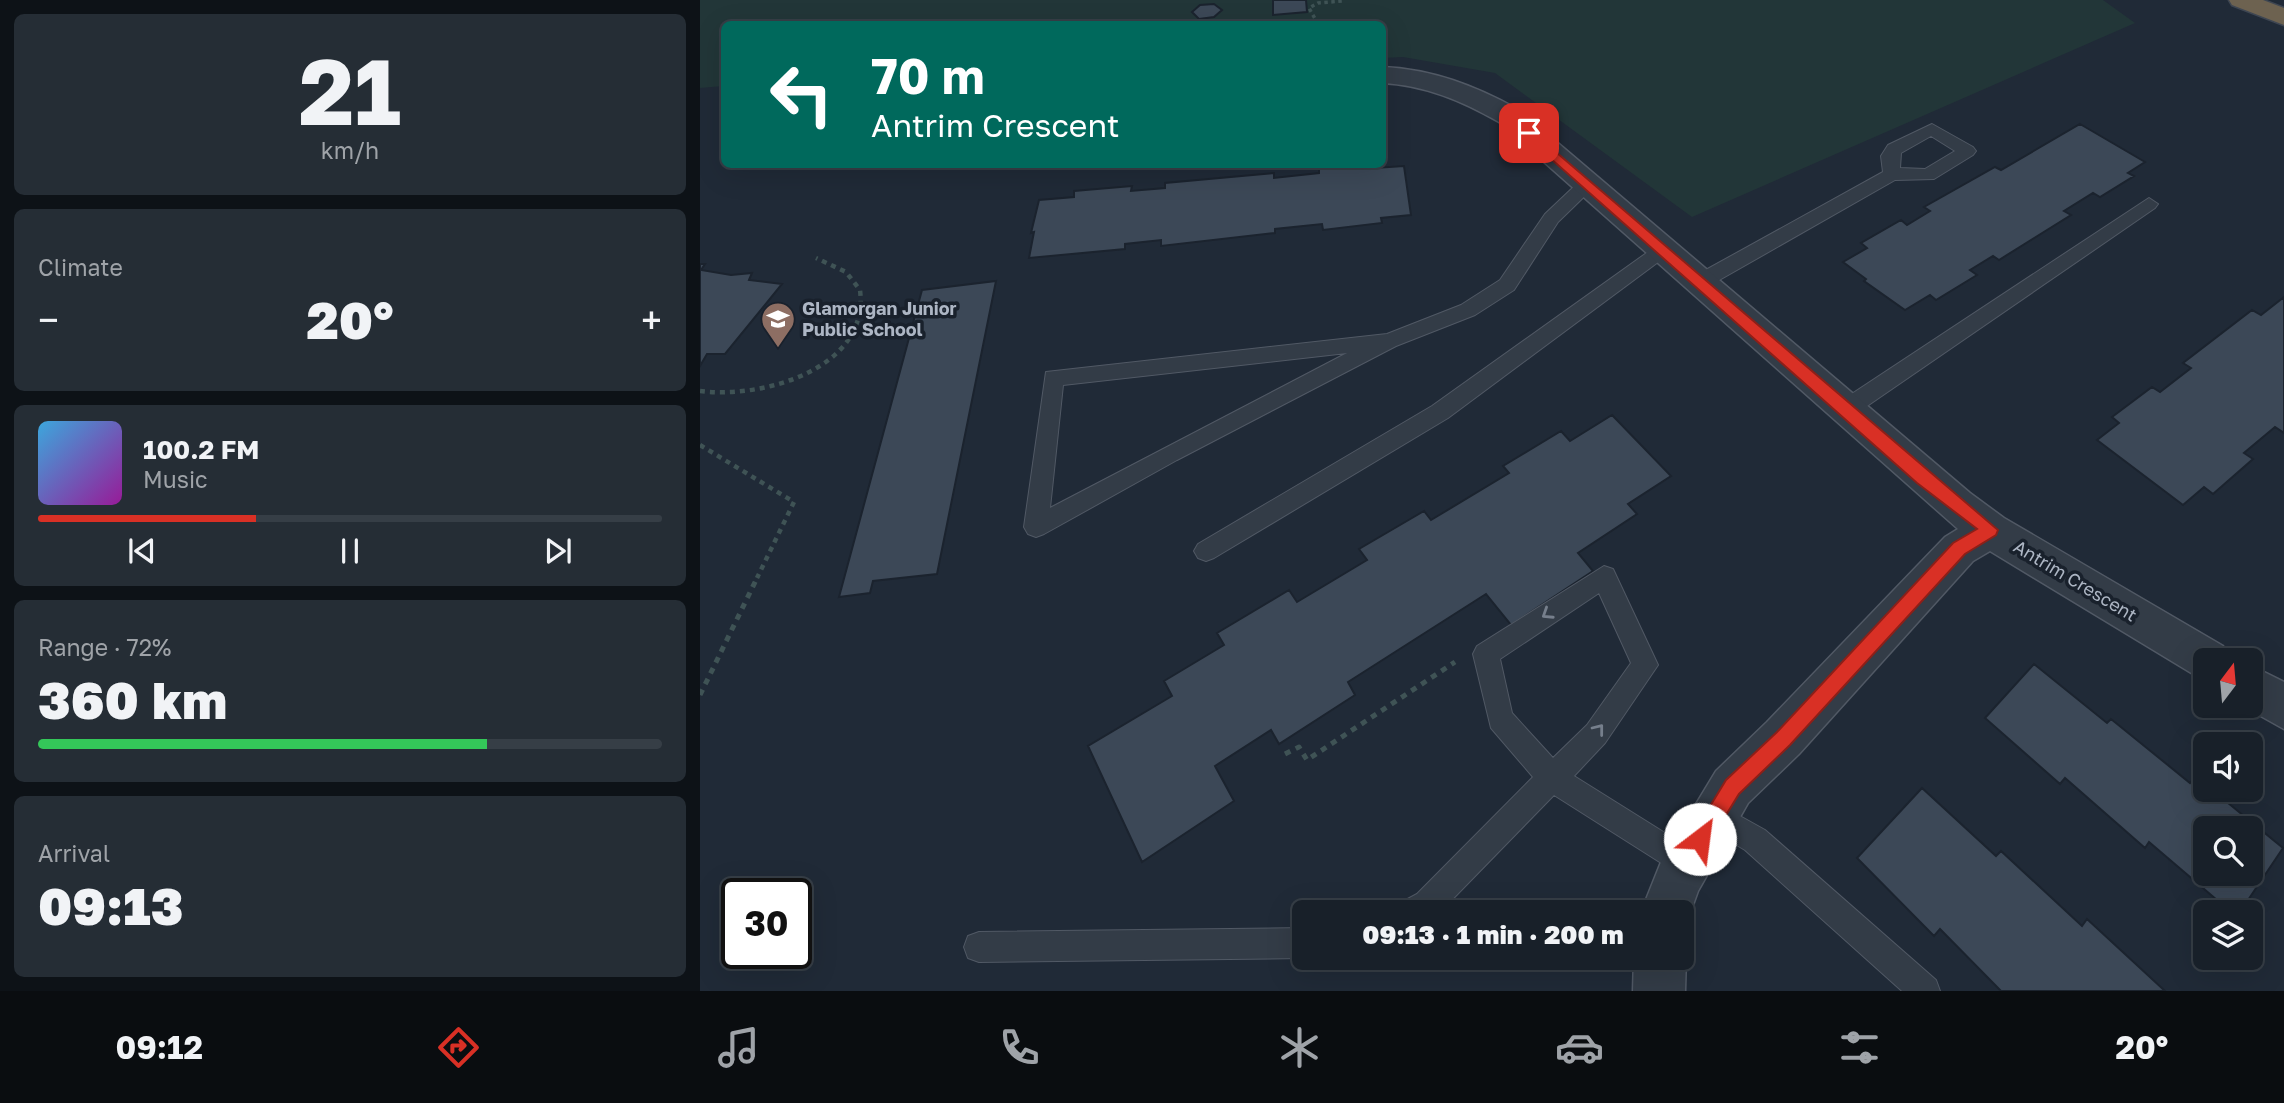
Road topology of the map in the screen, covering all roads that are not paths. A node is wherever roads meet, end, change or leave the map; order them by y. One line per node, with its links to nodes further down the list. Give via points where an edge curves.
1 (2241, 0): 2 (highway)
2 (2284, 17)
3 (1386, 76): 5 (street, Antrim Crescent, via 1422,80 1488,103)
4 (1892, 174): 8 (lane)
5 (1587, 184): 7 (street, Antrim Crescent); 9 (lane, via 1551,218 1507,285 1468,310)
6 (2149, 205): 10 (lane)
7 (1662, 249): 8 (street, Antrim Crescent); 12 (lane, via 1440,412)
8 (1700, 282): 10 (street, Antrim Crescent)
9 (1389, 341): 9 (lane, via 1169,453 1036,527 1052,379)
10 (1846, 409): 11 (street, Antrim Crescent)
11 (1990, 530): 13 (street, Antrim Crescent); 17 (street, via 1959,549 1732,787)
12 (1206, 551)
13 (2193, 652)
14 (2263, 694): 15 (street)
15 (2284, 707)
16 (1552, 778): 16 (lane, one-way to 16, via 1596,734 1644,665 1604,577 1486,654 1500,719); 18 (lane); 19 (lane)
17 (1713, 815): 18 (street); 25 (lane, via 1755,840)
18 (1687, 863): 20 (street)
19 (1431, 900)
20 (1671, 900)
21 (1292, 943): 22 (lane)
22 (979, 947)
23 (1660, 970): 24 (street)
24 (1659, 991)
25 (1925, 991)

